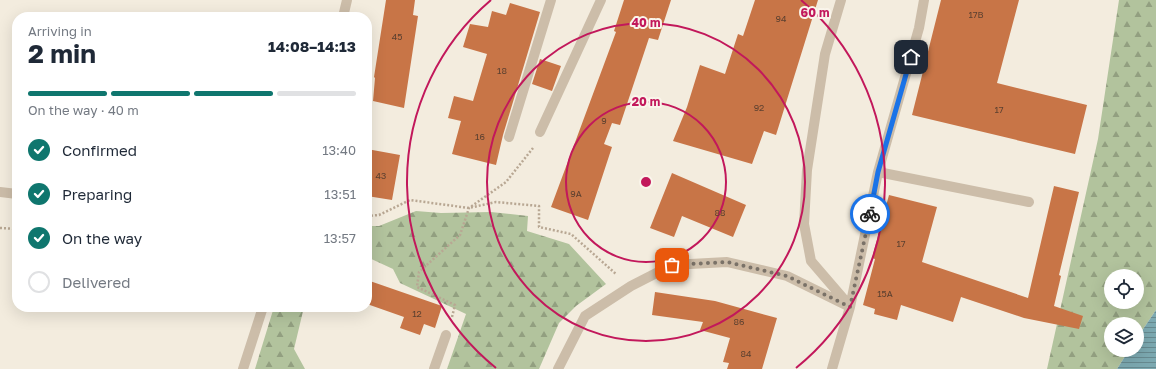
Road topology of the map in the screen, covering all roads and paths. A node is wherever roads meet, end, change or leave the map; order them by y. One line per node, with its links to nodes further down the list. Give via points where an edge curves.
1 (347, 0): 6 (street)
2 (551, 0): 8 (street)
3 (601, 0): 7 (street)
4 (841, 0): 18 (street, via 825,54 807,170 804,224 811,261)
5 (924, 0): 9 (street, via 919,28)
6 (344, 12)
7 (540, 132): 13 (path, via 532,150 506,182)
8 (509, 137)
9 (878, 172): 12 (street); 18 (street)
10 (0, 192): 11 (street)
11 (12, 193)
12 (1029, 202)
13 (469, 208): 14 (path, via 410,200 380,215); 17 (path, via 496,202 539,206 539,227 571,234); 20 (path, via 460,235 419,272 416,287 455,305)
14 (372, 216)
15 (0, 228): 16 (path)
16 (12, 229)
17 (614, 273)
18 (850, 307): 24 (street, via 787,276 727,262 672,265 631,286 585,316); 25 (street)
19 (261, 312): 22 (street)
20 (451, 322)
21 (446, 335): 23 (street)
22 (243, 369)
23 (434, 369)
24 (558, 369)
25 (832, 369)

